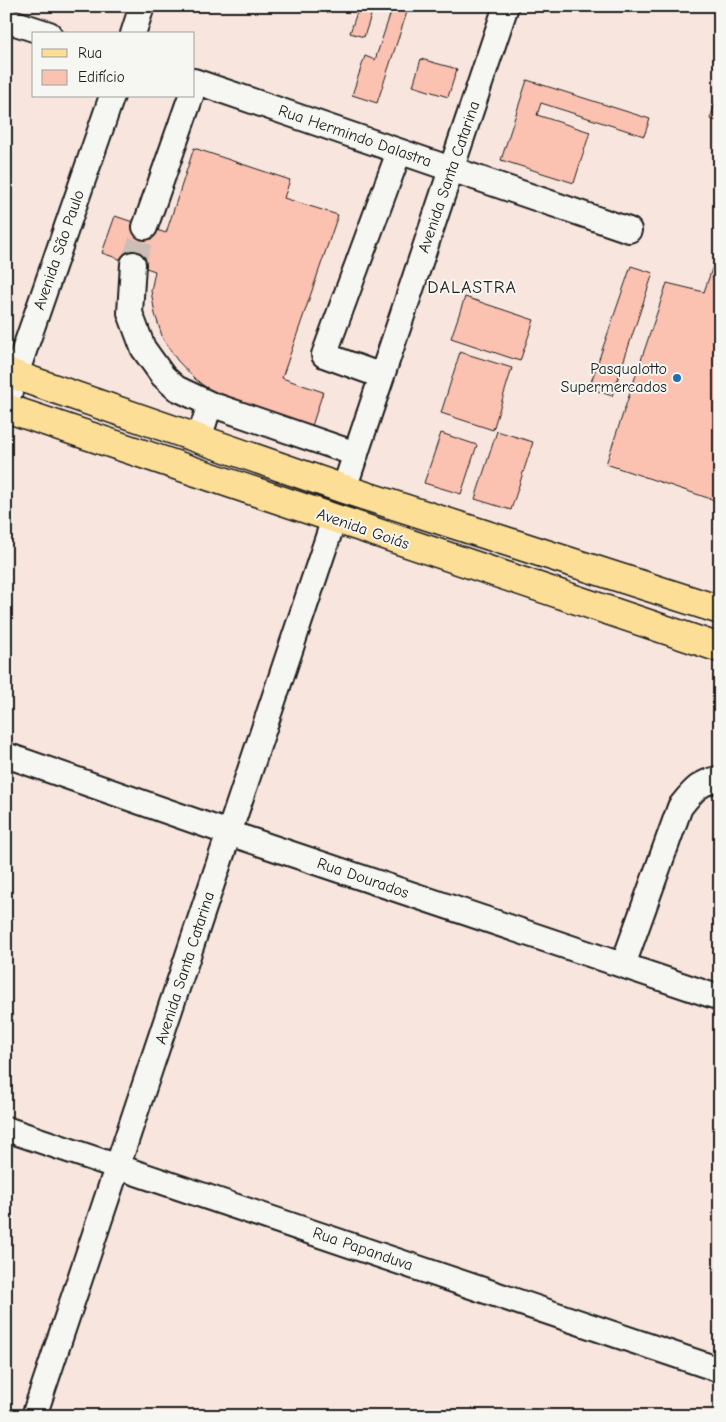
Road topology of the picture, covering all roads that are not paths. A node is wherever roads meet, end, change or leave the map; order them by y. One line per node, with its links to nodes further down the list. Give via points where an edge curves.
1 (142, 6): 5 (street)
2 (506, 6): 10 (street, Avenida Santa Catarina)
3 (6, 20): 4 (street)
4 (43, 32)
5 (134, 32)
6 (195, 87): 9 (street, Rua Hermindo Dalastra)
7 (111, 98): 14 (street, Avenida São Paulo)
8 (190, 98): 11 (street)
9 (399, 152): 10 (street, Rua Hermindo Dalastra); 15 (street, via 324,355)
10 (452, 169): 12 (street, Rua Hermindo Dalastra); 15 (street, Avenida Santa Catarina)
11 (145, 227)
12 (630, 230)
13 (132, 264): 17 (street, via 130,313 143,348 176,388)
14 (11, 373): 16 (street, Avenida São Paulo); 19 (main road, Avenida Goiás)
15 (382, 376): 20 (street, Avenida Santa Catarina)
16 (6, 403)
17 (210, 404): 19 (street); 20 (street)
18 (6, 408): 22 (main road, Avenida Goiás)
19 (199, 439): 21 (main road, Avenida Goiás)
20 (356, 454): 21 (street, Avenida Santa Catarina)
21 (344, 489): 23 (main road, Avenida Goiás)
22 (334, 519): 24 (main road, Avenida Goiás); 27 (street, Avenida Santa Catarina)
23 (720, 610)
24 (720, 648)
25 (6, 755): 27 (street, Rua Dourados)
26 (720, 778): 28 (street, via 708,780 691,792 680,807)
27 (229, 833): 28 (street, Rua Dourados); 31 (street, Avenida Santa Catarina)
28 (623, 965): 29 (street, Rua Dourados)
29 (720, 998)
30 (6, 1129): 31 (street, Rua Papanduva)
31 (118, 1167): 32 (street, Rua Papanduva); 33 (street, Avenida Santa Catarina)
32 (720, 1370)
33 (34, 1416)

